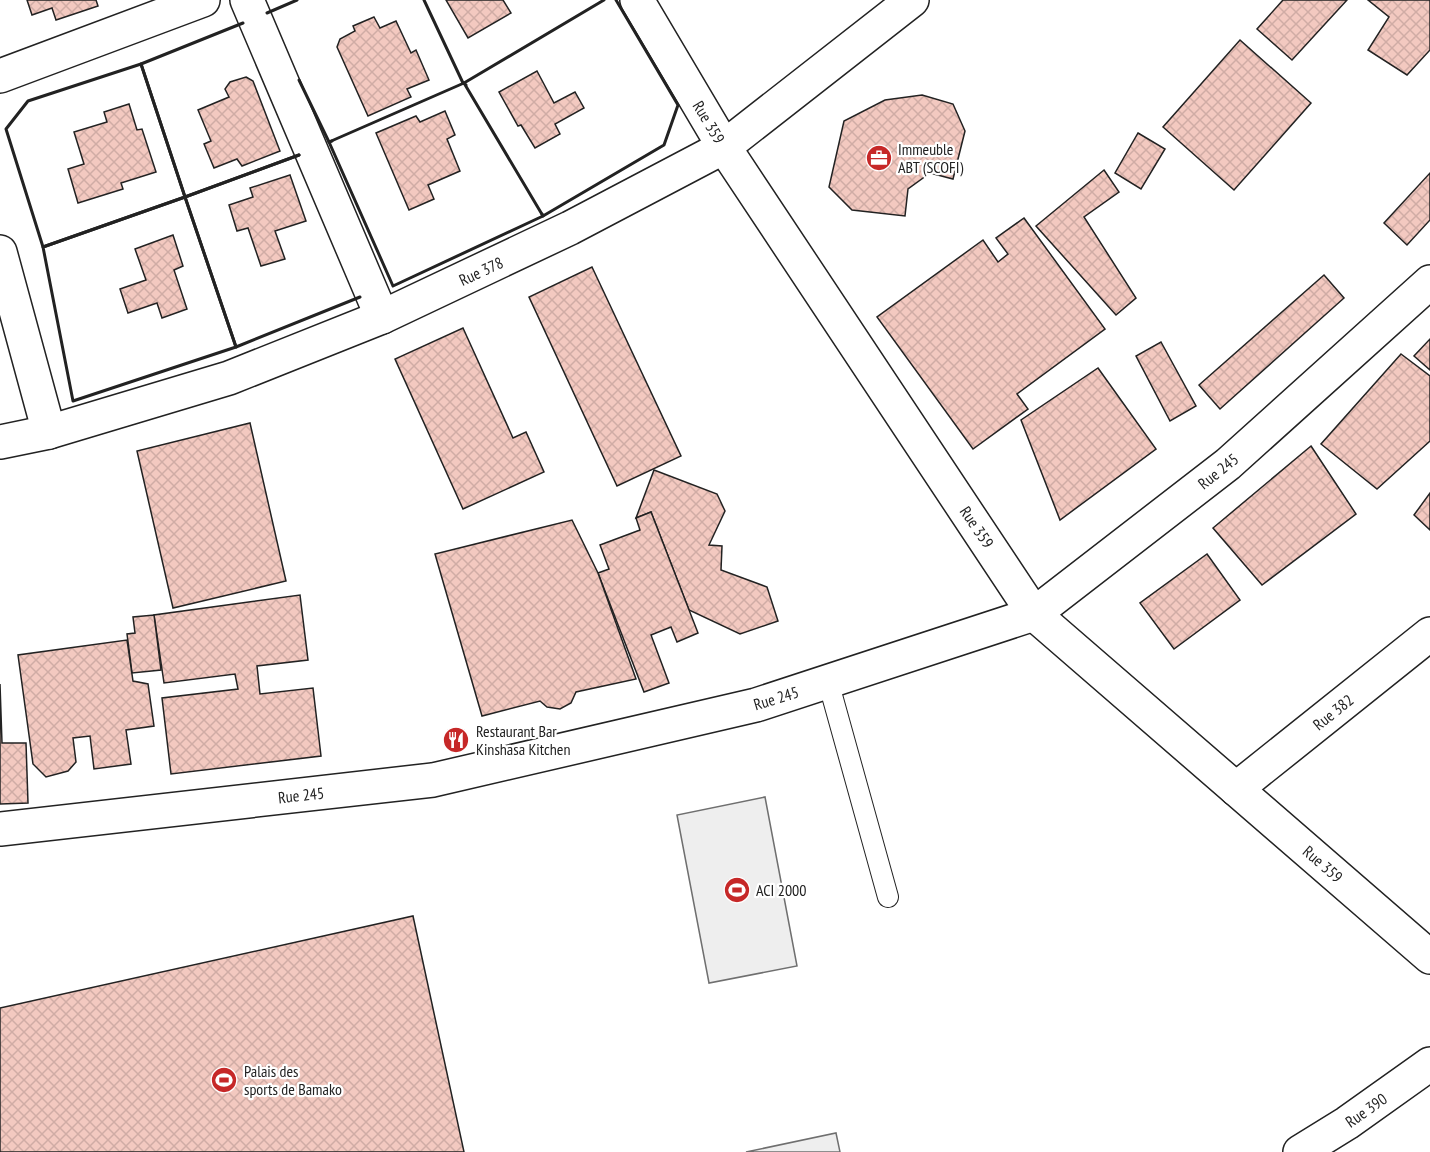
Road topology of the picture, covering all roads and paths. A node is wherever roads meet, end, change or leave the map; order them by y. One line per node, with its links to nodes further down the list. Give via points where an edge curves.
1 (203, 0): 5 (street)
2 (247, 0): 9 (street)
3 (637, 0): 6 (street, Rue 359)
4 (912, 0): 6 (street, Rue 378)
5 (0, 76)
6 (724, 147): 9 (street, Rue 378, via 570,228); 12 (street, Rue 359)
7 (0, 252): 10 (street)
8 (1430, 282): 12 (street, Rue 245, via 1228,464)
9 (382, 317): 10 (street, Rue 378, via 229,378)
10 (49, 432): 11 (street, Rue 378)
11 (0, 442)
12 (1034, 614): 14 (street, Rue 245); 15 (street, Rue 359)
13 (1430, 634): 15 (street, Rue 382)
14 (828, 681): 16 (street, Rue 245, via 756,705 433,780); 17 (lane)
15 (1236, 789): 18 (street, Rue 359)
16 (0, 829)
17 (888, 897)
18 (1430, 957)
19 (1430, 1064): 20 (street, Rue 390)
20 (1300, 1152)

